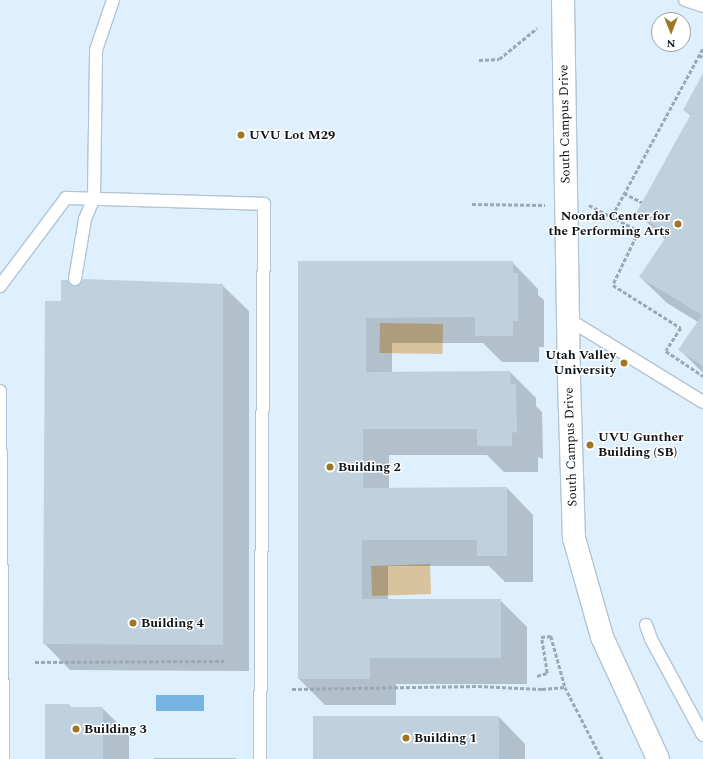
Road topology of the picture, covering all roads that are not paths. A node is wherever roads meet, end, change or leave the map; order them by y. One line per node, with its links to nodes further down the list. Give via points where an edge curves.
1 (113, 0): 5 (lane, via 96,50)
2 (563, 0): 8 (street, South Campus Drive)
3 (685, 0): 4 (lane)
4 (703, 6)
5 (94, 198): 6 (lane, via 85,219); 7 (lane, via 66,198); 14 (lane, via 264,204)
6 (75, 279)
7 (0, 286)
8 (568, 319): 10 (lane); 15 (street, South Campus Drive, via 574,538 602,637)
9 (0, 391): 13 (lane)
10 (703, 402)
11 (646, 625): 12 (lane, via 651,639)
12 (703, 735)
13 (2, 757)
14 (260, 759)
15 (658, 759)

